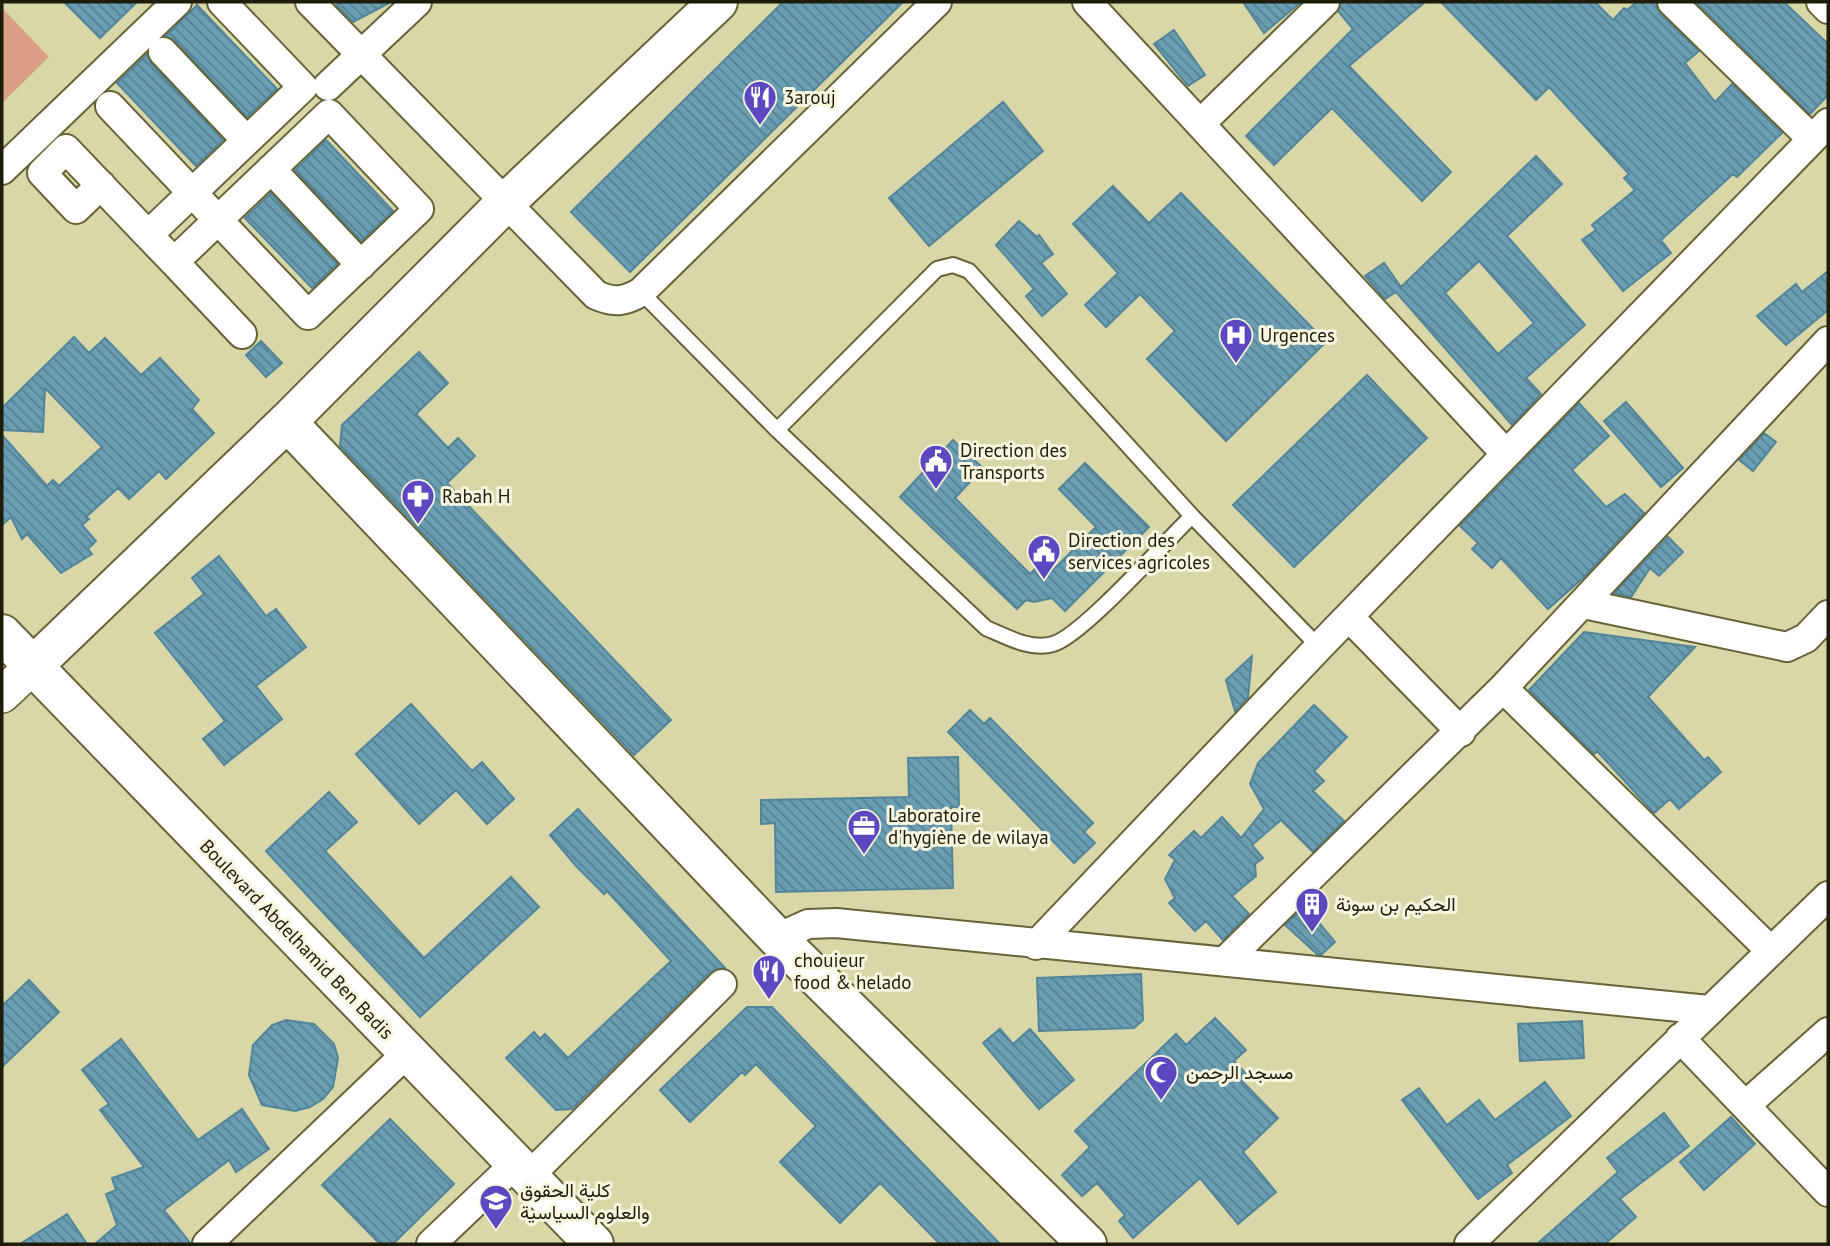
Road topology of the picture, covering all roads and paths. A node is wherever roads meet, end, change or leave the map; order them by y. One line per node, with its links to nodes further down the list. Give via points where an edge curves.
1 (177, 2): 21 (street)
2 (222, 2): 14 (street)
3 (310, 2): 13 (street)
4 (417, 2): 13 (street)
5 (718, 2): 24 (main road)
6 (937, 2): 29 (street)
7 (1087, 2): 17 (street)
8 (1325, 2): 17 (street)
9 (1672, 2): 18 (street)
10 (1821, 2): 11 (street)
11 (1828, 9)
12 (163, 52): 19 (street)
13 (360, 56): 14 (street); 24 (street)
14 (316, 86): 16 (street); 19 (street)
15 (110, 106): 23 (street)
16 (329, 114): 20 (street); 28 (street, via 419,209)
17 (1201, 123): 34 (street)
18 (1820, 131): 34 (street)
19 (246, 140): 23 (street)
20 (271, 169): 25 (street); 28 (street)
21 (2, 170)
22 (100, 185): 26 (street)
23 (192, 193): 25 (street); 26 (street)
24 (504, 204): 29 (street, via 596,295 611,302); 32 (main road)
25 (218, 220): 27 (street); 28 (street, via 308,315)
26 (148, 235): 27 (street)
27 (174, 262): 30 (street)
28 (361, 265)
29 (641, 292): 33 (lane)
30 (242, 334)
31 (1828, 341): 36 (street)
32 (287, 422): 41 (main road); 46 (main road)
33 (777, 430): 35 (lane, via 986,628 1021,643 1052,645 1077,630); 35 (lane, via 937,269 953,265 969,271)
34 (1506, 454): 38 (street)
35 (1192, 516): 40 (lane)
36 (1584, 604): 37 (street, via 1787,647 1806,638); 42 (street)
37 (1828, 615)
38 (1349, 617): 40 (street); 44 (street)
39 (2, 634): 41 (main road, Boulevard Abdelhamid Ben Badis)
40 (1319, 648): 47 (street)
41 (33, 666): 43 (street); 54 (main road, Boulevard Abdelhamid Ben Badis)
42 (1503, 688): 44 (street); 48 (street)
43 (2, 695)
44 (1461, 732): 49 (street)
45 (1828, 896): 48 (street)
46 (777, 938): 47 (street, via 808,924 835,923); 61 (main road)
47 (1036, 945): 49 (street)
48 (1771, 951): 51 (street)
49 (1225, 961): 51 (street)
50 (722, 984): 56 (street)
51 (1709, 1010): 53 (street)
52 (1828, 1032): 55 (street)
53 (1680, 1038): 55 (street); 62 (street)
54 (407, 1053): 56 (main road, Boulevard Abdelhamid Ben Badis); 58 (street)
55 (1746, 1104): 57 (street)
56 (522, 1170): 59 (street); 60 (main road, Boulevard Abdelhamid Ben Badis)
57 (1828, 1192)
58 (206, 1244)
59 (431, 1244)
60 (594, 1244)
61 (1087, 1244)
62 (1469, 1244)

